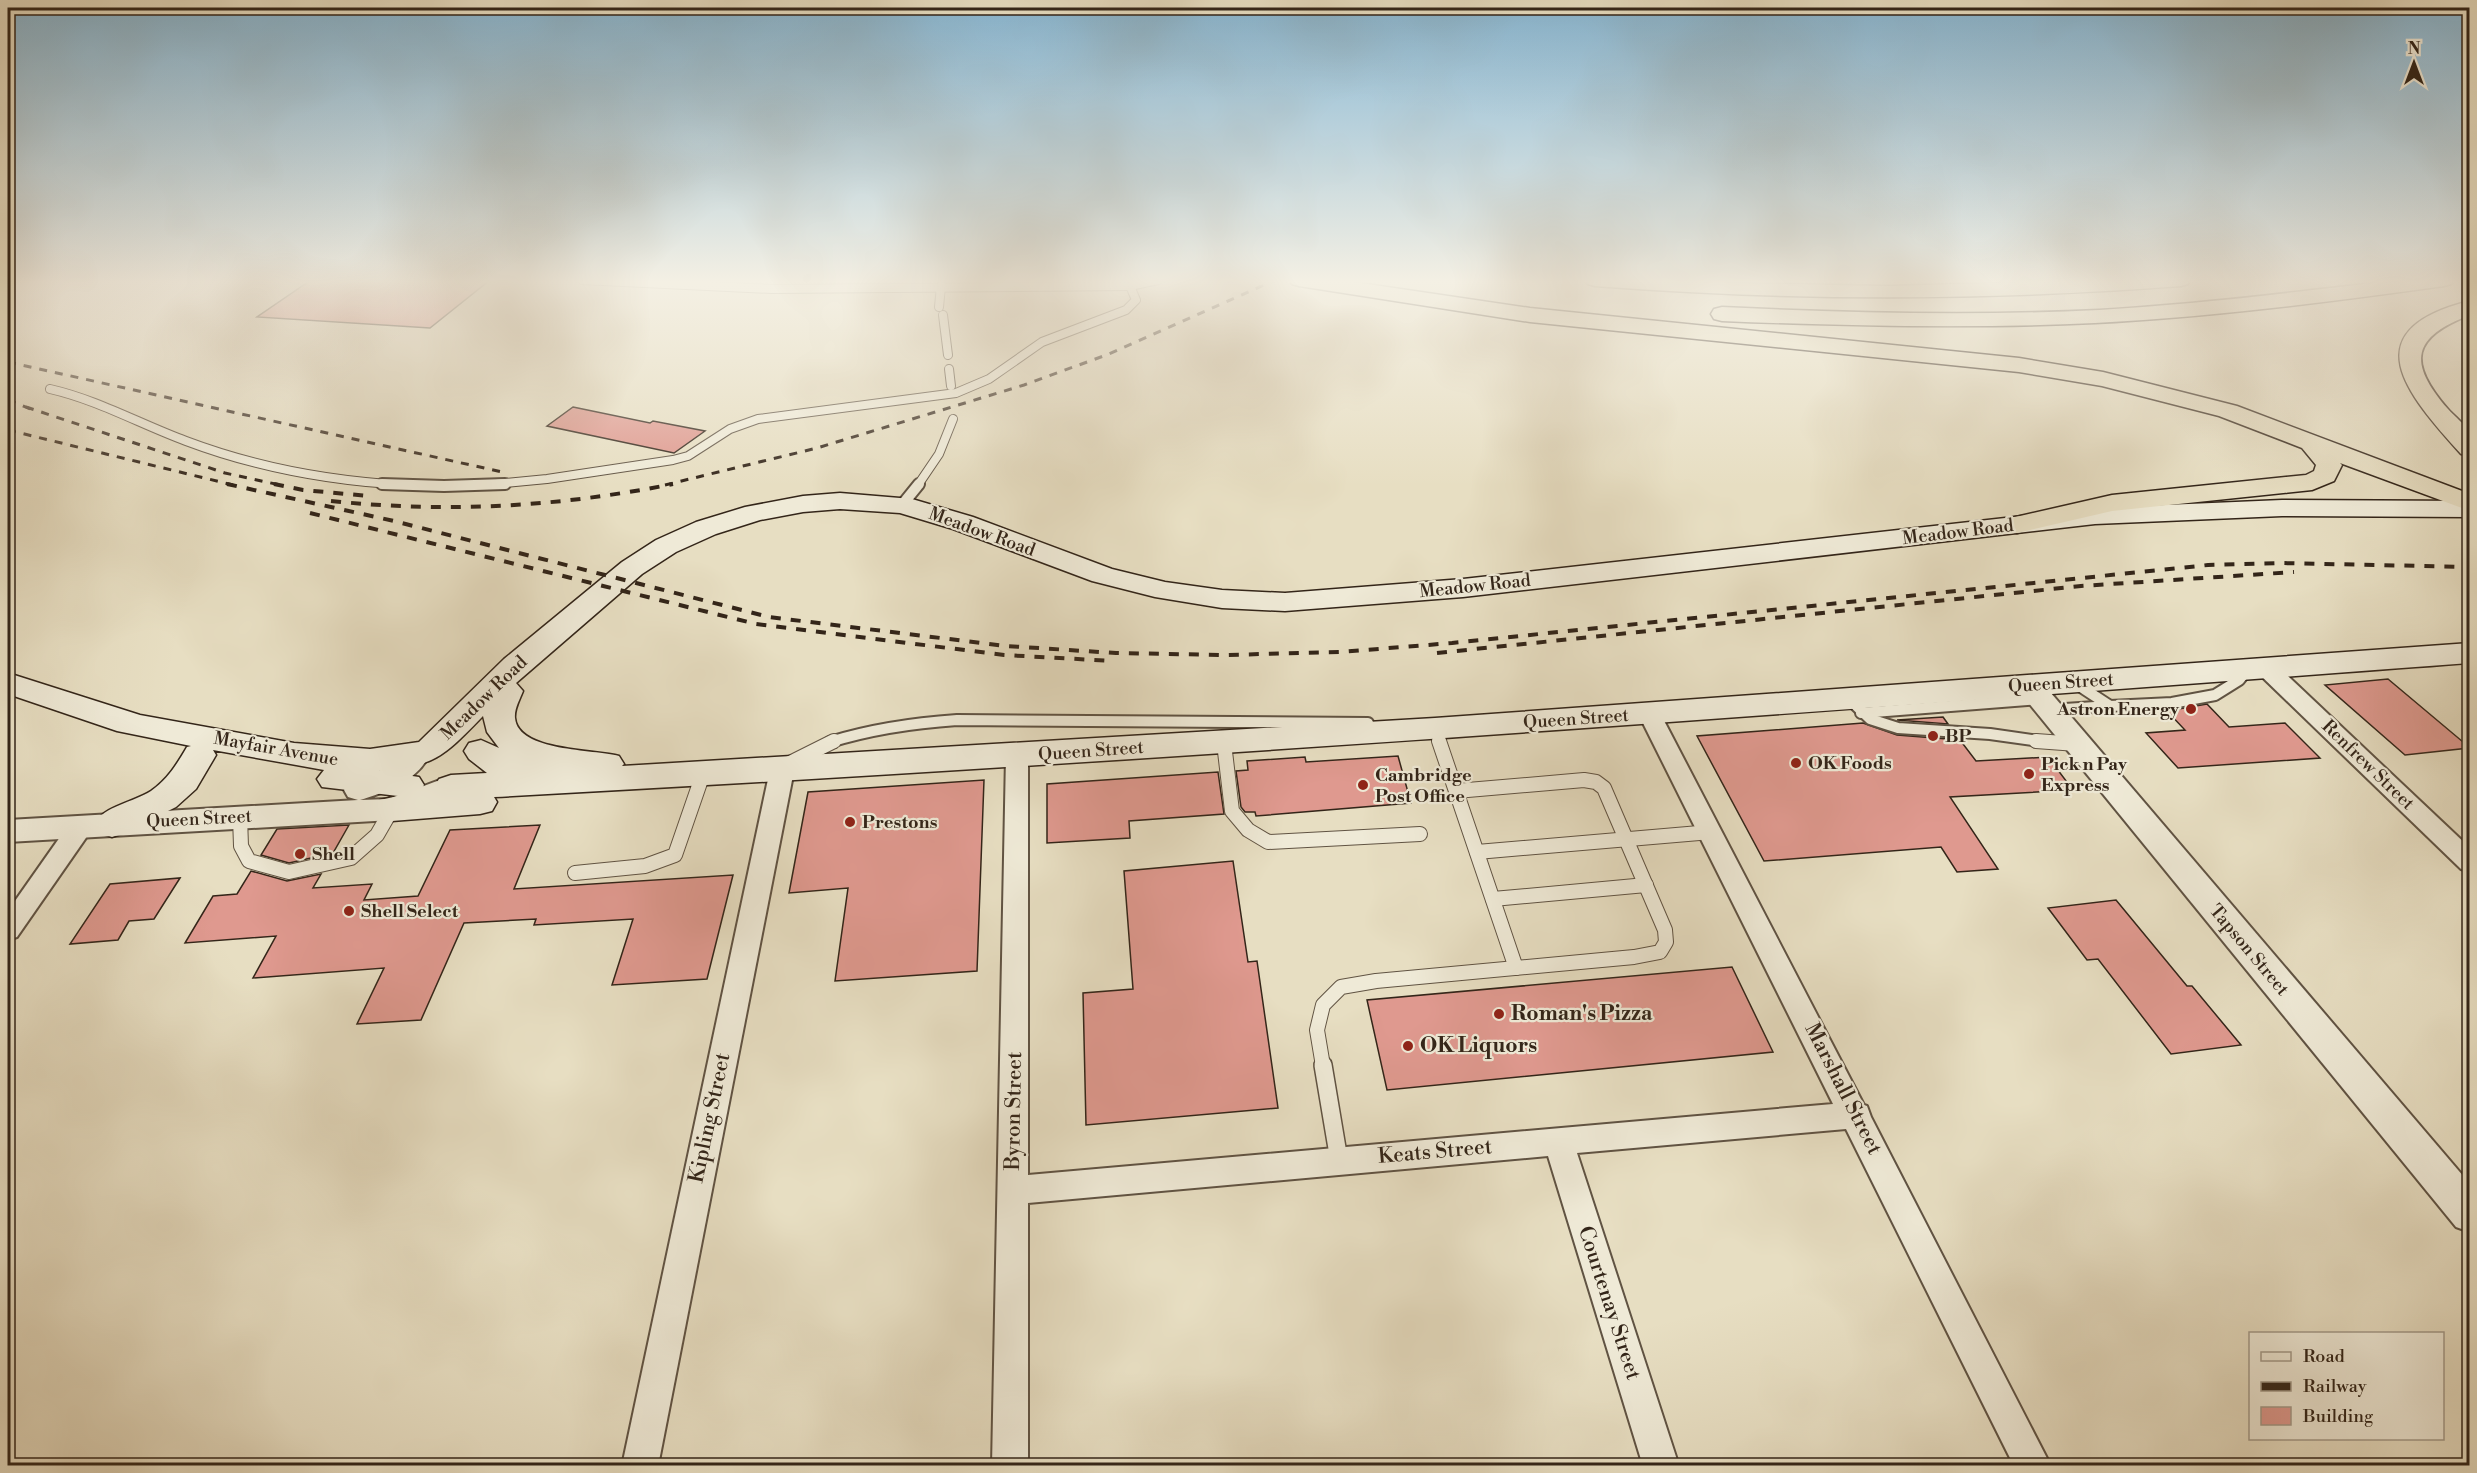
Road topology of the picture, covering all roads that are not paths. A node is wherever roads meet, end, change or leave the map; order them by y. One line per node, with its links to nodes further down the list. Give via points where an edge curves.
1 (947, 349): 5 (lane)
2 (1032, 349): 8 (lane, via 989,379 964,390 765,417 730,429 688,456 674,460 471,486 386,484 291,470 204,447 77,394)
3 (1849, 349): 10 (highway, via 2040,369 2164,392)
4 (2410, 349): 11 (highway, via 2408,365 2420,392)
5 (948, 355)
6 (949, 369): 7 (lane)
7 (951, 386)
8 (50, 389)
9 (953, 419): 13 (lane, via 939,458)
10 (2310, 441): 12 (highway); 15 (highway, via 2329,465 2325,476 2312,483 2112,503)
11 (2468, 447)
12 (2469, 503)
13 (902, 505): 15 (main road, Meadow Road, via 963,523 1050,557 1165,591 1285,602 1463,588); 16 (main road, Meadow Road, via 840,501 803,504 706,528 666,546 632,568)
14 (2469, 509): 15 (main road, Meadow Road, via 2275,506 2162,511)
15 (2017, 525)
16 (536, 649): 21 (main road, Meadow Road); 23 (main road, Meadow Road)
17 (2469, 653): 18 (main road, Queen Street)
18 (2257, 668): 19 (main road, Queen Street); 25 (lane, via 2229,688 2203,698); 46 (street, Renfrew Street)
19 (2074, 682): 22 (main road, Queen Street); 25 (lane)
20 (8, 683): 27 (main road, Mayfair Avenue)
21 (507, 691): 32 (main road, Meadow Road, via 481,730); 36 (main road, via 499,717 503,732 520,748 543,755)
22 (2040, 698): 24 (main road, Queen Street); 25 (lane); 30 (street, Tapson Street)
23 (477, 703): 31 (main road, via 433,734 402,748 378,753); 37 (main road, Meadow Road)
24 (1856, 706): 26 (main road, Queen Street); 30 (lane, via 1881,724 1898,728)
25 (2110, 706)
26 (1649, 713): 28 (main road, Queen Street); 42 (street, Marshall Street)
27 (131, 724): 31 (main road, Mayfair Avenue); 33 (main road, Mayfair Avenue, via 163,744)
28 (1435, 729): 29 (main road, Queen Street); 35 (lane, via 1365,723 908,724 871,728 836,738 809,750); 38 (lane)
29 (1224, 743): 34 (main road, Queen Street); 43 (lane, via 1233,811 1248,830 1268,842)
30 (2078, 744): 56 (street, Tapson Street)
31 (252, 747): 37 (main road, Mayfair Avenue, via 371,762)
32 (478, 748): 36 (main road, Queen Street, via 499,765 525,770 610,776); 37 (main road, via 460,742); 37 (main road, Meadow Road, via 480,766 463,782)
33 (199, 755): 37 (main road, Mayfair Avenue, via 353,783); 40 (main road, via 178,791 142,812)
34 (1017, 756): 35 (main road, Queen Street); 55 (street, Byron Street)
35 (782, 770): 36 (main road, Queen Street); 57 (street, Kipling Street)
36 (693, 774): 37 (main road, Queen Street); 37 (main road, via 646,788 612,792); 47 (lane, via 682,841 675,855 645,866)
37 (416, 777): 39 (street, Queen Street); 39 (lane, via 377,835 351,858 289,872 249,861 242,846)
38 (1456, 791): 44 (lane, via 1596,782 1604,788); 45 (lane)
39 (245, 817): 40 (street, Queen Street)
40 (97, 825): 41 (street, Queen Street); 50 (street)
41 (8, 831)
42 (1711, 832): 44 (lane); 52 (street, Marshall Street)
43 (1420, 834)
44 (1626, 840): 45 (lane); 48 (lane)
45 (1477, 852): 49 (lane)
46 (2469, 863)
47 (575, 873)
48 (1646, 885): 49 (lane); 51 (lane, via 1665,930 1666,942 1660,952)
49 (1493, 899): 51 (lane)
50 (8, 930)
51 (1516, 968): 54 (lane, via 1341,987 1323,1005 1317,1030)
52 (1857, 1115): 53 (street, Keats Street); 60 (street, Marshall Street)
53 (1558, 1141): 54 (street, Keats Street); 59 (street, Courtenay Street)
54 (1339, 1160): 55 (street, Keats Street)
55 (1013, 1190): 58 (street, Byron Street)
56 (2469, 1214)
57 (640, 1466)
58 (1010, 1466)
59 (1660, 1466)
60 (2033, 1466)

